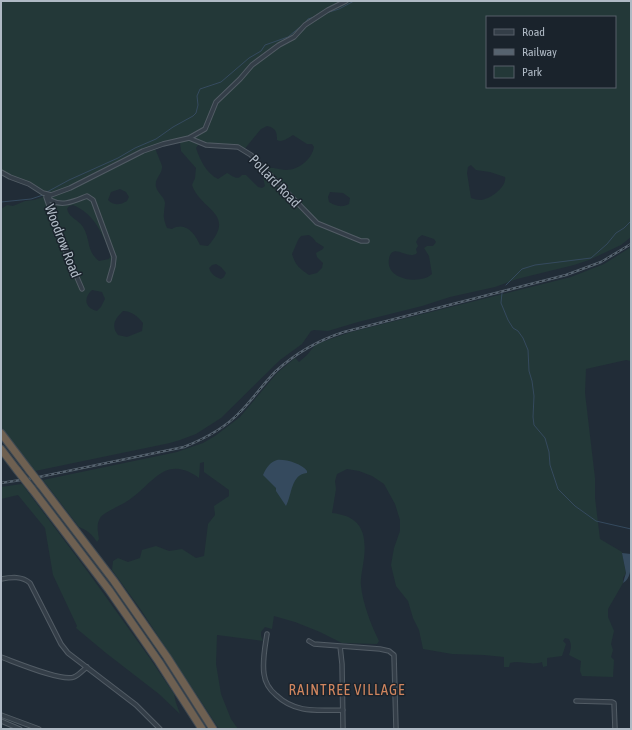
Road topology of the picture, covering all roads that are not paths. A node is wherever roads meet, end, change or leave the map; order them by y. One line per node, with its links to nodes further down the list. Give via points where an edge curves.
1 (346, 1): 2 (street, via 328,10 252,65 216,102 205,129)
2 (189, 138): 4 (street, via 143,151 70,188); 5 (street, Pollard Road, via 206,145 234,146 243,149 317,223 361,241)
3 (1, 172): 4 (street, Woodrow Road, via 30,184)
4 (47, 195): 6 (street, via 50,200 59,204 87,196 93,200 114,257 114,266); 7 (street, Woodrow Road, via 60,238)
5 (367, 241)
6 (108, 280)
7 (82, 289)
8 (1, 434): 24 (highway, bridge, via 114,581)
9 (1, 449): 23 (highway, bridge, via 114,597)
10 (1, 579): 15 (street, via 20,577 30,583 61,644 68,653)
11 (267, 634): 17 (street, via 263,664 266,682 272,692 289,706 299,709)
12 (309, 641): 13 (street, via 314,644)
13 (340, 646): 17 (street); 26 (street, via 380,649 394,655)
14 (1, 657): 15 (street, via 67,678 74,677)
15 (87, 667): 22 (street)
16 (576, 701): 27 (street, via 614,703)
17 (343, 710): 25 (street)
18 (1, 715): 21 (street)
19 (1, 721): 20 (street)
20 (20, 729)
21 (39, 729)
22 (160, 729)
23 (202, 729)
24 (213, 729)
25 (343, 729)
26 (396, 729)
27 (614, 729)

